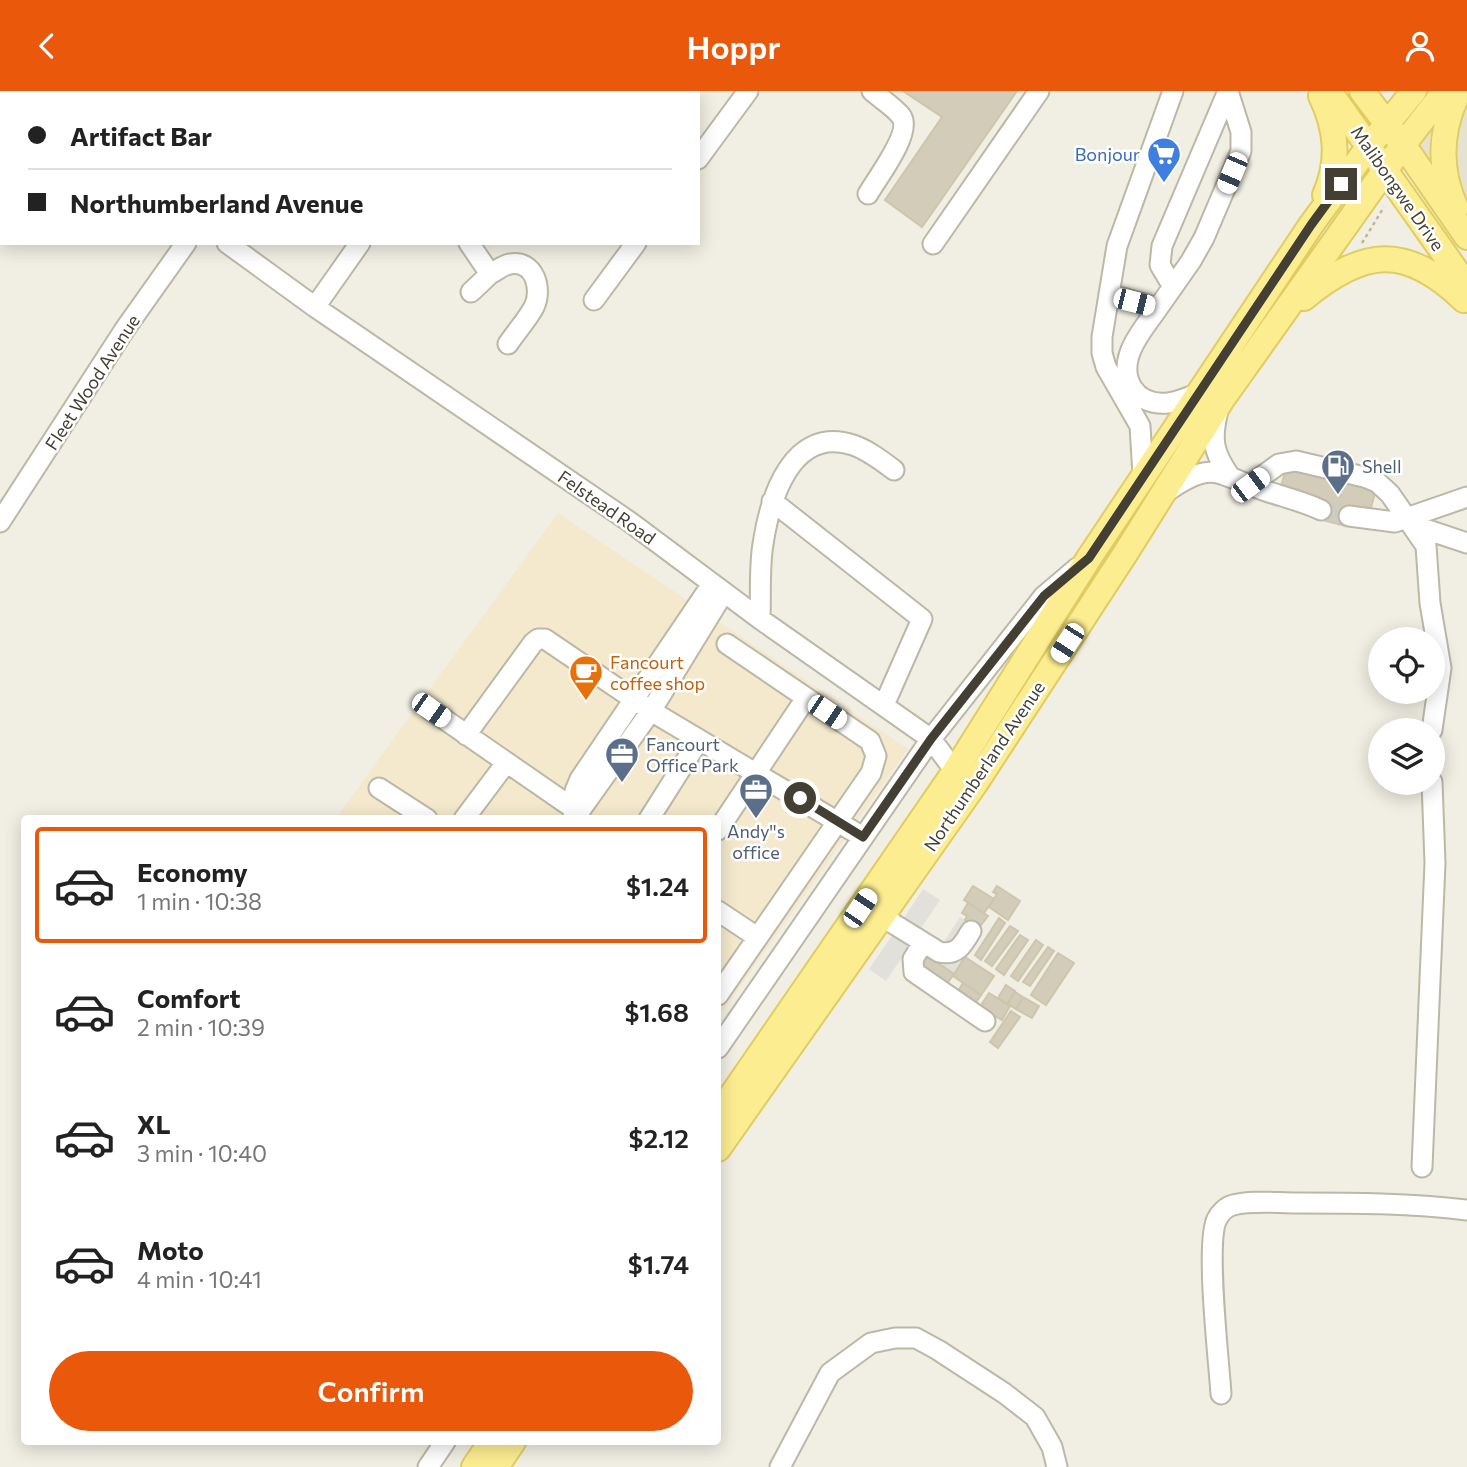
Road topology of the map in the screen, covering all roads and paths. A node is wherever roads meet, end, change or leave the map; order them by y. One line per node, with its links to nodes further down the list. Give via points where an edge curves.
1 (748, 91): 14 (street)
2 (872, 91): 16 (street, via 904,123 901,139)
3 (1039, 91): 20 (street)
4 (1173, 91): 31 (street, via 1117,246)
5 (1318, 91): 18 (main road, via 1334,131 1335,160 1332,179)
6 (1329, 91): 13 (main road, Malibongwe Drive)
7 (1362, 91): 11 (main road, Malibongwe Drive)
8 (1413, 91): 11 (main road, Northumberland Avenue)
9 (1445, 91): 12 (main road, Northumberland Avenue)
10 (1459, 91): 19 (main road, via 1445,126 1443,156 1451,197)
11 (1386, 124): 12 (main road, Malibongwe Drive); 13 (main road, Northumberland Avenue)
12 (1403, 145): 15 (main road, Northumberland Avenue); 19 (main road, Malibongwe Drive)
13 (1368, 146): 15 (main road, Malibongwe Drive); 18 (main road, Northumberland Avenue)
14 (700, 156)
15 (1385, 171): 28 (main road, Malibongwe Drive); 36 (main road, Northumberland Avenue)
16 (868, 194)
17 (1385, 205): 26 (path)
18 (1311, 225): 38 (main road, Northumberland Avenue)
19 (1467, 235)
20 (933, 244)
21 (185, 245): 49 (street, Fleet Wood Avenue)
22 (230, 245): 34 (street, Felstead Road)
23 (359, 245): 34 (street)
24 (470, 245): 27 (street)
25 (635, 245): 32 (street)
26 (1359, 247)
27 (490, 274): 30 (street); 37 (street, via 520,264 530,269 537,283 535,306)
28 (1467, 286)
29 (1173, 287): 29 (street, via 1160,265 1162,246 1228,91 1241,132 1241,151 1204,238); 35 (street)
30 (471, 292)
31 (1109, 294): 35 (street); 40 (street, via 1102,353 1115,386 1140,426)
32 (594, 300)
33 (1467, 302): 36 (main road, via 1425,267 1405,261 1367,261 1330,277)
34 (315, 307): 52 (street, Felstead Road, via 630,522)
35 (1158, 308): 38 (street, via 1131,349 1126,371 1129,385 1135,395 1155,403)
36 (1278, 319): 38 (main road, Northumberland Avenue)
37 (508, 344)
38 (1210, 397): 40 (main road, Northumberland Avenue); 41 (street, via 1214,447); 43 (main road, Northumberland Avenue)
39 (894, 470): 45 (street, via 855,445 824,441 794,461)
40 (1143, 475): 51 (main road, Northumberland Avenue)
41 (1229, 475): 42 (street); 43 (street, via 1192,476)
42 (1250, 485): 46 (street); 48 (street, via 1287,461 1338,470 1377,482)
43 (1162, 495): 67 (main road, Northumberland Avenue)
44 (1467, 497): 48 (street)
45 (772, 501): 53 (street, via 762,546); 57 (street, via 922,619)
46 (1321, 510)
47 (1349, 516): 48 (street, via 1395,522)
48 (1407, 519): 50 (street); 60 (street, via 1426,546 1441,668)
49 (0, 522)
50 (1467, 543)
51 (1089, 558): 62 (street, via 1044,596); 67 (main road, Northumberland Avenue)
52 (718, 588): 53 (street, Felstead Road); 56 (street); 59 (street)
53 (760, 619): 57 (street, Felstead Road)
54 (727, 644): 55 (street)
55 (806, 698): 66 (street); 74 (street, via 874,748 872,772)
56 (633, 700): 59 (street); 61 (street, via 551,642 538,639); 64 (street)
57 (884, 705): 62 (street, Felstead Road)
58 (431, 710): 61 (street)
59 (651, 711): 63 (street); 64 (street)
60 (1434, 718)
61 (466, 735): 65 (street)
62 (931, 739): 67 (street, Felstead Road); 76 (street)
63 (699, 740): 66 (street); 73 (street)
64 (608, 754): 72 (street, via 580,779 575,791)
65 (506, 762): 71 (street); 72 (street)
66 (755, 775): 74 (street); 75 (street)
67 (965, 777): 78 (main road, Northumberland Avenue); 85 (main road, Northumberland Avenue)
68 (379, 788): 70 (street)
69 (1432, 795): 87 (street, via 1435,863)
70 (421, 815)
71 (467, 815)
72 (577, 815)
73 (652, 815)
74 (838, 821): 76 (street); 80 (street)
75 (721, 826)
76 (863, 837): 84 (street)
77 (721, 913): 80 (street)
78 (881, 916): 81 (street); 86 (main road, Northumberland Avenue)
79 (971, 931): 81 (street, via 961,949 949,954)
80 (757, 937): 82 (street)
81 (923, 943): 83 (street, via 913,959 914,972)
82 (721, 991)
83 (985, 1021)
84 (721, 1044)
85 (721, 1111)
86 (721, 1145)
87 (1422, 1167)
88 (1467, 1210): 89 (street, via 1359,1202 1258,1203 1225,1209 1215,1222 1212,1238)
89 (1222, 1394)
90 (443, 1445): 93 (street)
91 (489, 1445): 94 (main road)
92 (511, 1445): 95 (main road)
93 (428, 1467)
94 (474, 1467)
95 (496, 1467)
96 (780, 1467): 97 (street, via 830,1373 872,1343 895,1338 916,1338 938,1350 1035,1417)
97 (1057, 1467)

